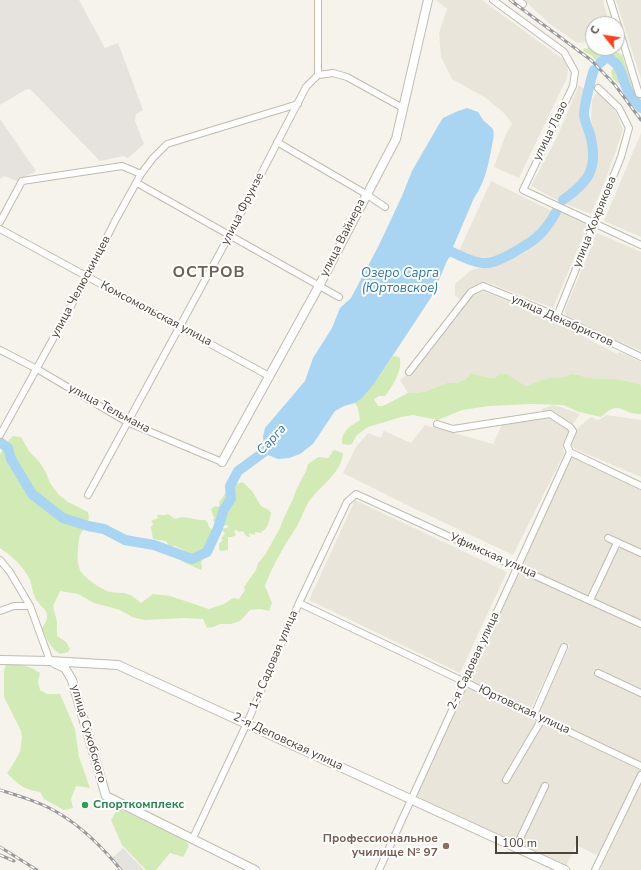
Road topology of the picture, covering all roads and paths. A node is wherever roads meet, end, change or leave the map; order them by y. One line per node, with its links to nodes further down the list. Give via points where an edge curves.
1 (318, 0): 7 (street)
2 (428, 0): 11 (street, улица Вайнера)
3 (493, 0): 18 (street, улица Лазо, via 564,52 575,72 573,86 523,190)
4 (518, 0): 6 (street)
5 (610, 0): 9 (street)
6 (523, 4)
7 (318, 75): 10 (street, улица Фрунзе, via 306,87); 11 (street, via 333,73 347,77)
8 (598, 88): 18 (street, улица Хохрякова, via 619,108 629,128 621,157)
9 (640, 94)
10 (298, 104): 12 (street, улица Фрунзе); 13 (street, улица Челюскинцев, via 167,144)
11 (403, 108): 15 (street, улица Вайнера, via 396,139)
12 (277, 142): 15 (street); 20 (street, улица Фрунзе)
13 (141, 174): 14 (street, улица Челюскинцев); 17 (street, via 122,166 22,181)
14 (137, 183): 20 (street); 22 (street, улица Челюскинцев)
15 (366, 194): 16 (street); 23 (street, улица Вайнера)
16 (385, 207)
17 (0, 222)
18 (594, 223): 21 (street); 25 (street, улица Хохрякова)
19 (0, 230): 22 (street, Комсомольская улица)
20 (229, 236): 23 (street); 26 (street, улица Фрунзе)
21 (641, 245)
22 (88, 277): 26 (street, Комсомольская улица); 29 (street, улица Челюскинцев)
23 (319, 286): 24 (street); 31 (street, улица Вайнера)
24 (339, 297)
25 (557, 316): 28 (street, улица Декабристов); 30 (street, улица Декабристов, via 483,286 471,292)
26 (179, 327): 31 (street, Комсомольская улица); 32 (street, улица Фрунзе)
27 (0, 350): 29 (street, улица Тельмана)
28 (641, 357)
29 (37, 369): 32 (street, улица Тельмана); 34 (street, улица Челюскинцев)
30 (409, 372)
31 (269, 376): 36 (street, улица Вайнера)
32 (128, 422): 36 (street, улица Тельмана); 38 (street, улица Фрунзе)
33 (437, 424): 35 (street, 2-я Садовая улица, via 453,429 550,414 573,431 567,445)
34 (1, 433)
35 (570, 452): 37 (street); 44 (street, 2-я Садовая улица)
36 (222, 462)
37 (641, 486)
38 (88, 495)
39 (347, 502): 44 (street, Уфимская улица, via 356,494); 46 (street, 1-я Садовая улица)
40 (608, 538): 41 (street)
41 (617, 543): 42 (street); 45 (street)
42 (641, 553)
43 (0, 560): 47 (street)
44 (517, 567): 45 (street, Уфимская улица); 54 (street, 2-я Садовая улица)
45 (590, 600): 49 (street, Уфимская улица)
46 (299, 603): 54 (street, Юртовская улица); 58 (street, 1-я Садовая улица)
47 (30, 606): 48 (street, via 14,606); 52 (street)
48 (0, 612)
49 (641, 624)
50 (564, 647): 56 (street)
51 (0, 660): 52 (street, 2-я Деповская улица)
52 (50, 661): 58 (street, 2-я Деповская улица, via 118,665); 64 (street, улица Сухобского, via 65,668 72,680 106,796)
53 (598, 673): 55 (street)
54 (464, 682): 56 (street, Юртовская улица); 63 (street, 2-я Садовая улица)
55 (641, 693)
56 (534, 715): 57 (street, Юртовская улица)
57 (542, 719): 59 (street, Юртовская улица); 61 (street)
58 (248, 723): 63 (street, 2-я Деповская улица); 64 (street, 1-я Садовая улица)
59 (641, 766)
60 (641, 775): 69 (street)
61 (506, 780)
62 (545, 786): 65 (street)
63 (411, 799): 65 (street, 2-я Деповская улица); 67 (street, 2-я Садовая улица)
64 (192, 840): 66 (street, улица Сухобского)
65 (516, 847): 68 (street, 2-я Деповская улица)
66 (255, 870)
67 (379, 870)
68 (565, 870)
69 (595, 870)

